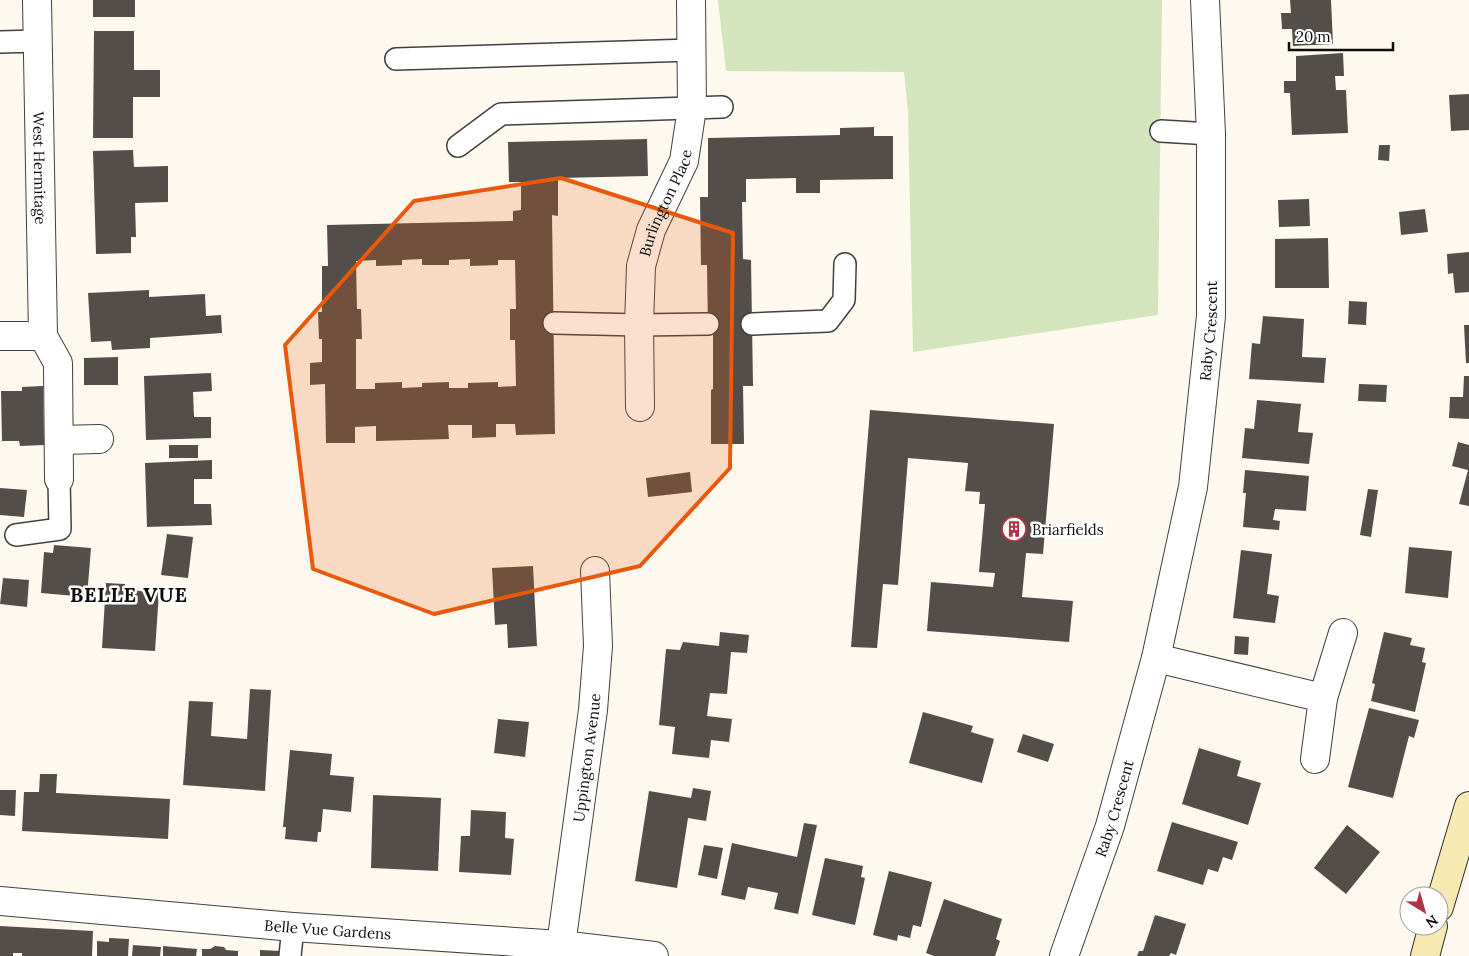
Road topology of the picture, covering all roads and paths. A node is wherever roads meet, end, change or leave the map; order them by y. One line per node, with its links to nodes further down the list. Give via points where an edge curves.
1 (37, 0): 5 (street, West Hermitage)
2 (691, 0): 6 (street, Burlington Place)
3 (1205, 0): 11 (street, Raby Crescent)
4 (0, 42): 5 (lane)
5 (38, 42): 19 (street, West Hermitage)
6 (692, 50): 7 (lane); 9 (street, Burlington Place)
7 (396, 59)
8 (722, 107): 9 (lane)
9 (692, 108): 12 (lane, via 501,114); 17 (street, Burlington Place, via 684,161 652,230 641,266)
10 (1161, 131): 11 (lane)
11 (1211, 134): 27 (street, Raby Crescent, via 1211,316 1193,487)
12 (458, 146)
13 (845, 264): 16 (lane, via 844,300 828,321)
14 (554, 324): 17 (lane)
15 (708, 324): 17 (lane)
16 (752, 324)
17 (639, 325): 20 (street, Burlington Place)
18 (0, 336): 19 (street)
19 (43, 336): 22 (street, via 58,363)
20 (640, 407)
21 (99, 439): 22 (street)
22 (59, 440): 23 (street)
23 (59, 479): 24 (lane, via 60,529)
24 (16, 535)
25 (595, 571): 35 (street, Uppington Avenue, via 598,646 593,710)
26 (1343, 633): 28 (street)
27 (1156, 658): 28 (street); 38 (street, Raby Crescent, via 1110,826)
28 (1323, 698): 29 (street)
29 (1315, 759)
30 (1469, 806): 31 (street)
31 (1445, 886)
32 (0, 902): 33 (street, Belle Vue Gardens)
33 (293, 928): 35 (street, Belle Vue Gardens); 36 (lane)
34 (1430, 936): 39 (street)
35 (561, 945): 37 (street, Belle Vue Gardens)
36 (290, 956)
37 (654, 956)
38 (1064, 956)
39 (1424, 956)

